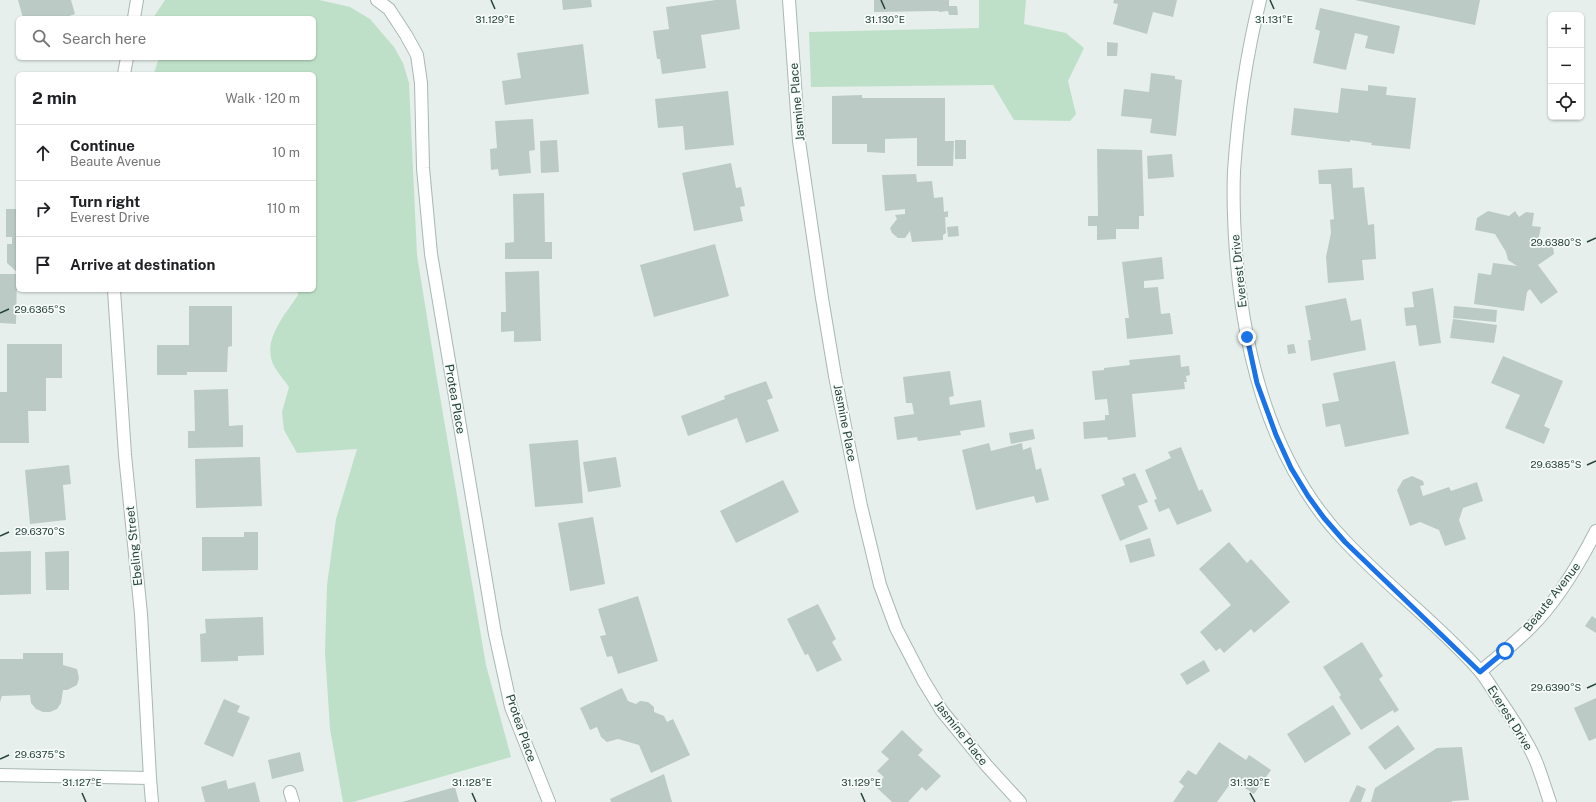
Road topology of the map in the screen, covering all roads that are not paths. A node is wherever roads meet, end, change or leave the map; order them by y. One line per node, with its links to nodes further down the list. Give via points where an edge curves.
1 (137, 0): 5 (street)
2 (377, 0): 14 (street, Protea Place, via 389,10 416,55 421,83 423,168 431,254 495,634 512,706)
3 (789, 0): 15 (street, Jasmine Place, via 800,141 822,298 861,506 880,585 896,628 942,711)
4 (1260, 0): 10 (street, Everest Drive, via 1242,92 1234,179 1238,284 1257,383 1291,468 1324,518)
5 (134, 16)
6 (127, 60): 7 (street)
7 (124, 72)
8 (114, 292): 12 (street, Ebeling Street, via 125,456 141,614)
9 (1596, 531): 10 (street, Beaute Avenue, via 1580,563 1556,597 1532,626)
10 (1480, 672): 16 (street, Everest Drive, via 1508,711 1535,758)
11 (0, 775): 12 (street)
12 (150, 778): 13 (street, Ebeling Street)
13 (152, 802)
14 (549, 802)
15 (1020, 802)
16 (1550, 802)

